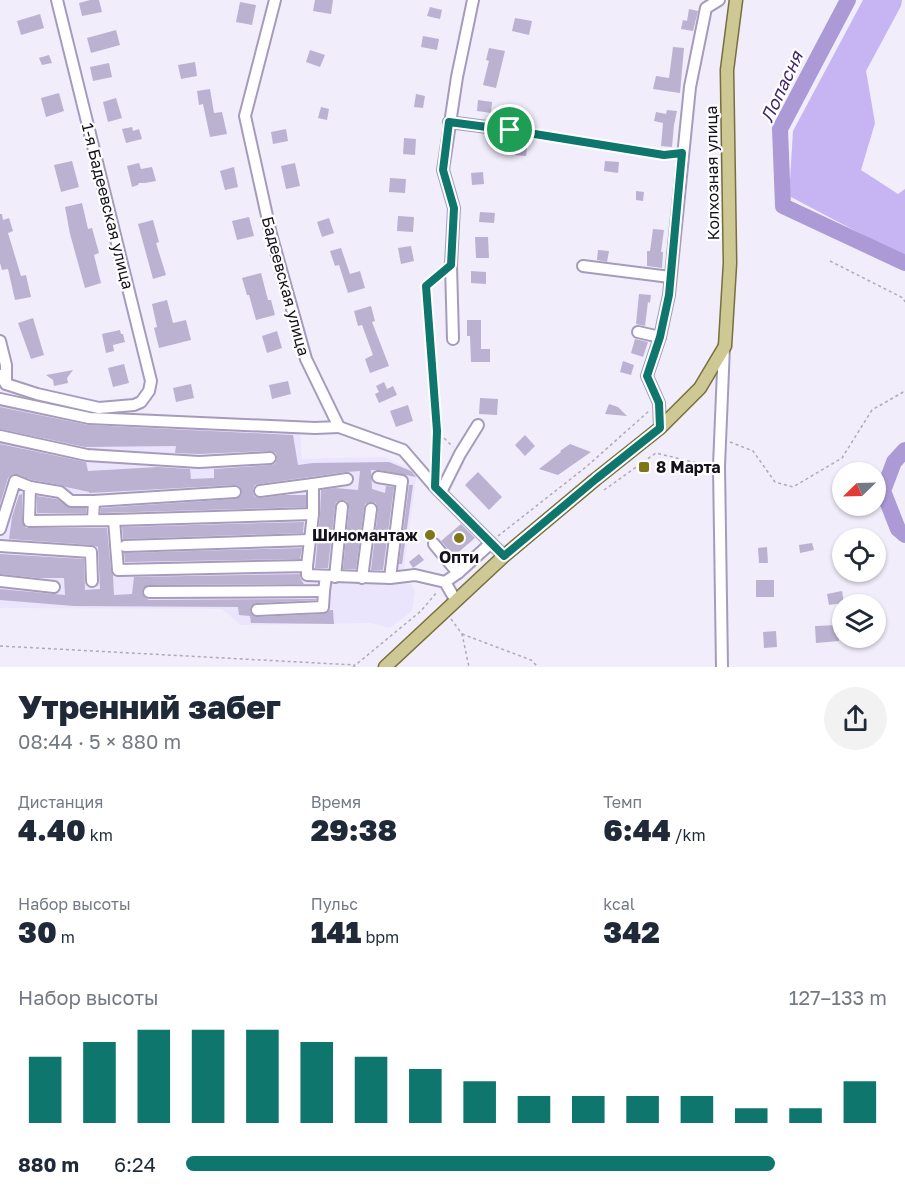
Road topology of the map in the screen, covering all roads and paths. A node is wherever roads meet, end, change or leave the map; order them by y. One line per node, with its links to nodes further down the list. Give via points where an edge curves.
1 (57, 0): 19 (street, 1-я Бадеевская улица, via 151,381 141,402 99,408 37,394)
2 (275, 0): 24 (street, Бадеевская улица, via 245,116 271,234 306,359)
3 (473, 0): 6 (street)
4 (719, 0): 8 (street, via 706,8)
5 (736, 0): 18 (main road, Колхозная улица, via 727,70 730,263)
6 (449, 122): 7 (street); 10 (street, via 443,170 454,208)
7 (510, 130): 8 (path, via 664,155)
8 (682, 153): 12 (street)
9 (830, 261): 13 (path)
10 (451, 265): 16 (street); 26 (path, via 426,286)
11 (583, 266): 12 (street)
12 (670, 277): 15 (street)
13 (905, 302)
14 (638, 332): 15 (street)
15 (660, 337): 22 (street, via 647,376)
16 (453, 339)
17 (0, 341): 19 (street, via 6,365)
18 (724, 346): 25 (main road, Колхозная улица, via 700,388); 28 (street, Колхозная улица)
19 (3, 379)
20 (905, 391): 28 (path, via 872,410 842,458 794,487 775,482 753,451)
21 (0, 399): 24 (street, via 89,418)
22 (659, 403): 25 (street); 48 (path)
23 (478, 425): 29 (street)
24 (339, 427): 36 (street, via 403,450)
25 (660, 428): 52 (main road, Колхозная улица)
26 (437, 431): 29 (path); 36 (path)
27 (0, 436): 30 (street, via 87,455 199,462)
28 (721, 441): 31 (street, Колхозная улица)
29 (460, 454): 36 (street)
30 (270, 458)
31 (719, 466): 37 (path, via 656,453); 73 (street, Колхозная улица)
32 (378, 477): 57 (street, via 402,481)
33 (347, 479): 34 (street)
34 (313, 484): 38 (street); 43 (street)
35 (30, 487): 40 (street, via 60,492 71,501); 44 (street, via 29,521); 46 (street, via 15,481)
36 (438, 489): 48 (street)
37 (604, 490)
38 (260, 491)
39 (235, 492): 40 (street)
40 (94, 501): 44 (street)
41 (342, 507): 55 (street)
42 (371, 509): 56 (street)
43 (313, 514): 45 (street); 47 (street)
44 (93, 520): 45 (street)
45 (114, 520): 53 (street, via 118,570)
46 (0, 529)
47 (310, 540): 51 (street); 53 (street)
48 (490, 543): 52 (street); 54 (street)
49 (434, 544): 54 (street)
50 (0, 546): 59 (street, via 91,552)
51 (125, 546)
52 (504, 556): 64 (main road, Колхозная улица)
53 (307, 566): 55 (street, via 307,575)
54 (459, 573): 60 (street)
55 (330, 576): 56 (street); 62 (street)
56 (362, 578): 57 (street)
57 (390, 578): 60 (street, via 415,575)
58 (0, 582): 61 (street)
59 (92, 582)
60 (445, 582): 64 (street); 69 (path, via 421,611)
61 (54, 587)
62 (324, 591): 63 (street); 65 (street, via 323,607)
63 (149, 592)
64 (456, 601): 66 (main road, Колхозная улица)
65 (257, 610)
66 (445, 611): 67 (path); 70 (main road, Колхозная улица)
67 (462, 634): 71 (path); 72 (path, via 531,660)
68 (0, 646): 69 (path)
69 (354, 666)
70 (385, 667)
71 (469, 667)
72 (538, 667)
73 (722, 667)

